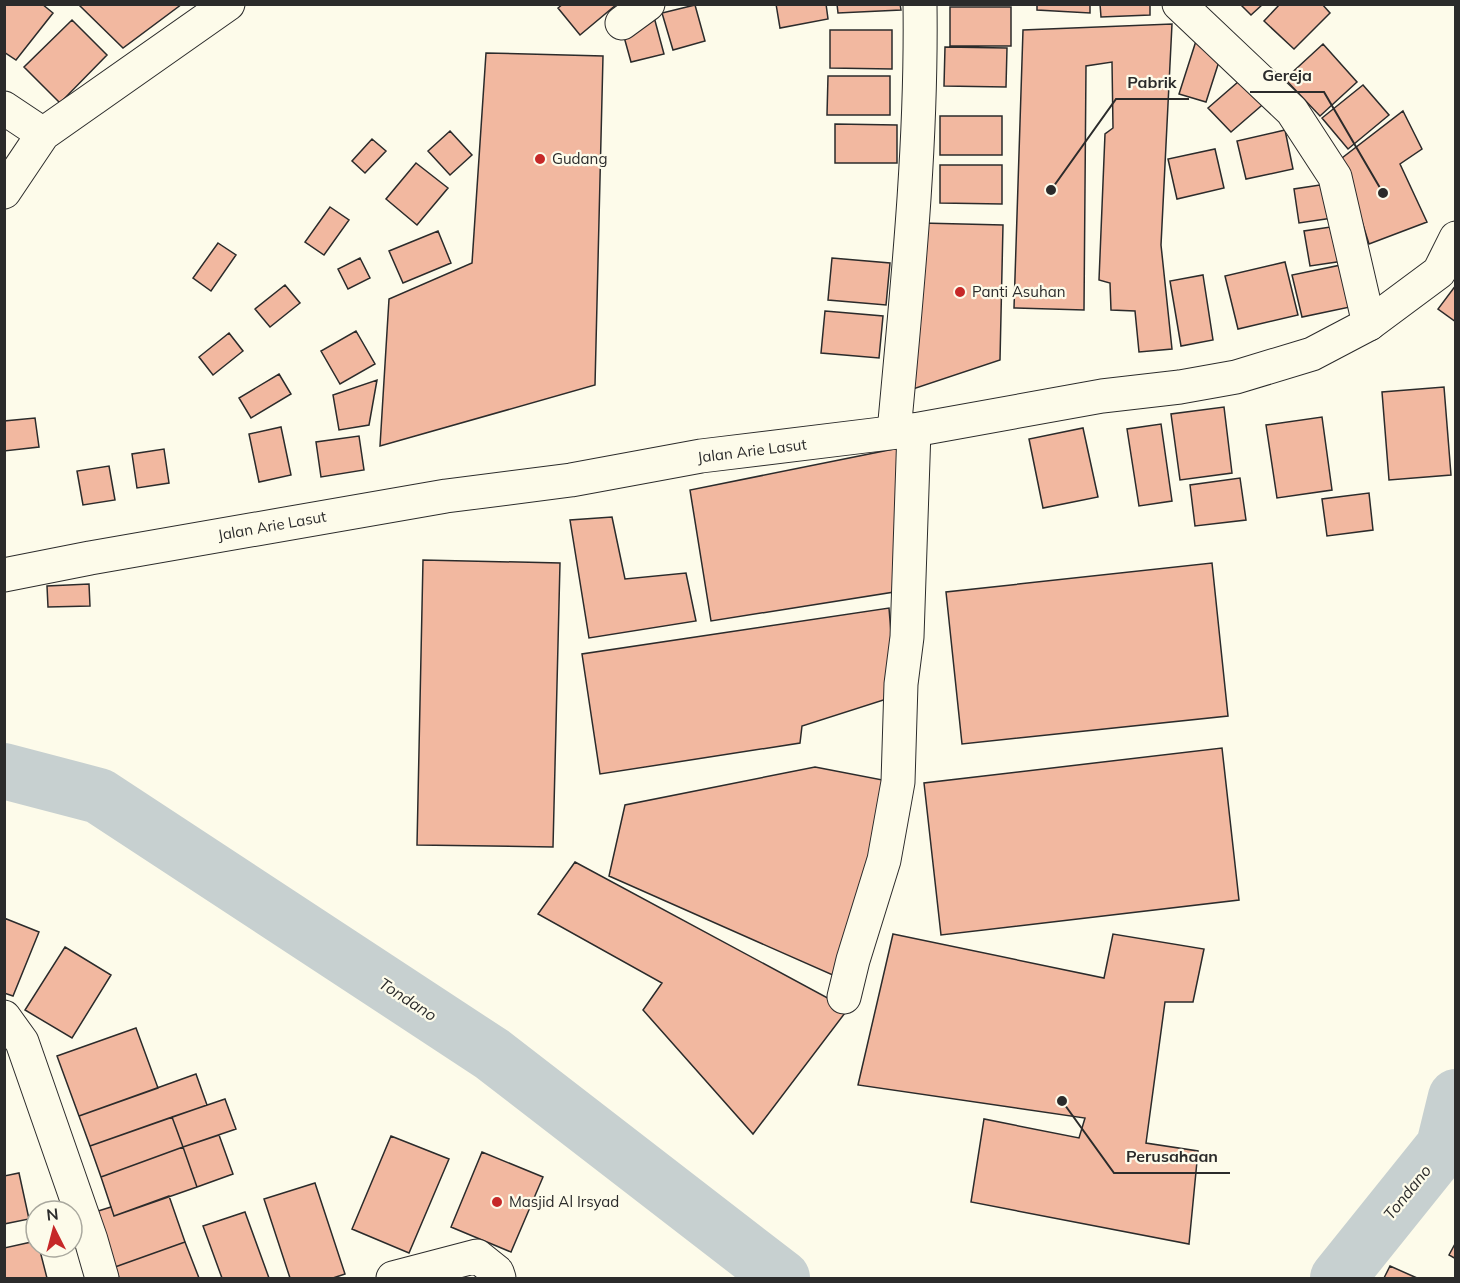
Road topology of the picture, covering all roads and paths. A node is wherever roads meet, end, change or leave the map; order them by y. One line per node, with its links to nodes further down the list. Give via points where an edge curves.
1 (228, 4): 5 (street)
2 (920, 4): 9 (street, via 921,72 908,282)
3 (1179, 4): 8 (street, via 1292,111 1335,177)
4 (4, 108): 5 (street)
5 (43, 134): 6 (street)
6 (4, 192)
7 (1455, 238): 8 (street, Jalan Arie Lasut, via 1439,272)
8 (1369, 324): 9 (street, Jalan Arie Lasut, via 1312,354 1236,377)
9 (904, 431): 10 (street, Jalan Arie Lasut, via 701,456 571,480 435,498); 11 (street, via 907,637 901,684 898,782 884,860)
10 (4, 575)
11 (844, 997)
12 (4, 1017): 13 (street, via 26,1052)
13 (102, 1278)
14 (393, 1278): 15 (street, via 477,1256)
15 (499, 1278)

